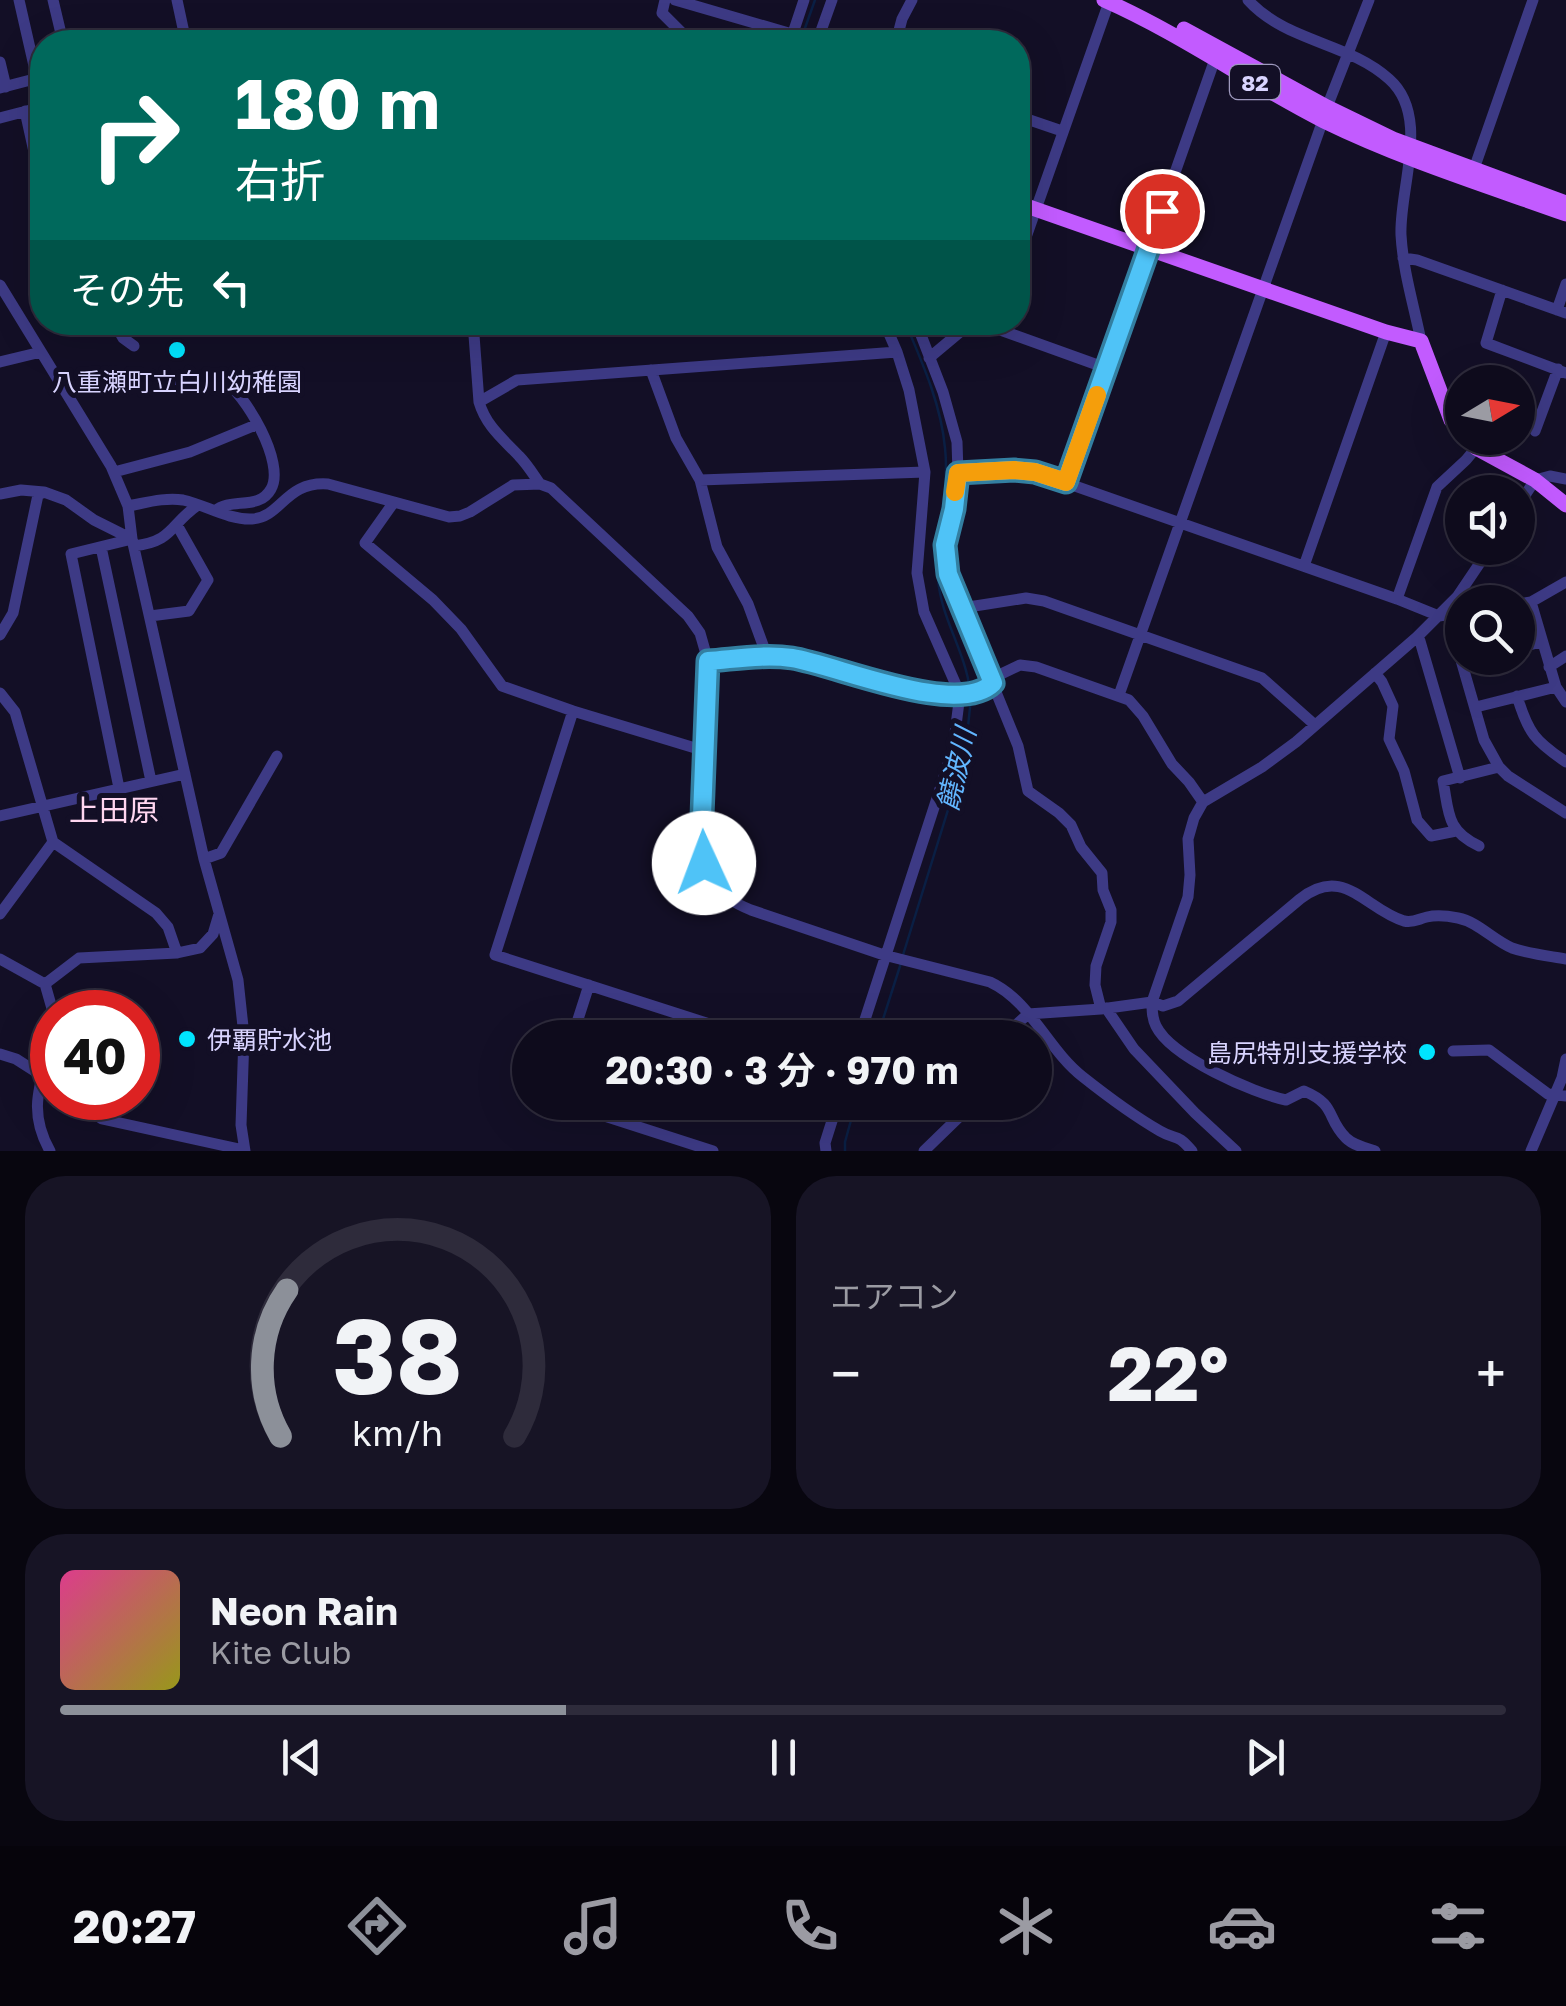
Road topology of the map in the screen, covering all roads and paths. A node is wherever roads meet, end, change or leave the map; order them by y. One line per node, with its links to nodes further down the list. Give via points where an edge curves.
1 (19, 0): 21 (street)
2 (54, 0): 14 (street)
3 (177, 0): 15 (street)
4 (665, 0): 16 (street, via 662,13)
5 (674, 0): 17 (street)
6 (804, 0): 18 (street)
7 (832, 0): 19 (street)
8 (912, 0): 20 (street)
9 (1127, 0): 30 (main road, 82)
10 (1248, 0): 22 (street, via 1289,31)
11 (1369, 0): 22 (street)
12 (1533, 0): 37 (street)
13 (1106, 1): 23 (main road, 82); 33 (street)
14 (60, 30)
15 (183, 30)
16 (679, 30)
17 (766, 30)
18 (794, 30)
19 (821, 30)
20 (899, 30)
21 (30, 40)
22 (1347, 55): 27 (street, via 1389,79); 30 (street)
23 (1215, 59): 30 (main road, 82); 43 (street)
24 (0, 62): 26 (street)
25 (30, 82): 26 (street)
26 (3, 87)
27 (1407, 108): 34 (street, via 1399,130); 36 (street)
28 (30, 111): 29 (street)
29 (25, 112): 31 (street); 35 (street)
30 (1325, 114): 34 (main road, 82); 36 (main road, 82); 47 (street)
31 (0, 118)
32 (1030, 120): 33 (street)
33 (1062, 132): 40 (street)
34 (1382, 133): 36 (main road, 82)
35 (30, 134)
36 (1410, 152): 37 (main road, 82); 41 (main road, 82); 44 (street)
37 (1474, 169): 38 (main road, 82)
38 (1566, 203)
39 (1030, 208): 40 (main road)
40 (1034, 209): 42 (street); 43 (main road)
41 (1566, 214)
42 (1030, 222)
43 (1149, 248): 47 (main road); 65 (street)
44 (1404, 258): 48 (street); 59 (street)
45 (0, 284): 51 (street)
46 (1566, 284): 49 (street)
47 (1264, 289): 50 (main road); 91 (street)
48 (1502, 290): 49 (street); 67 (street, via 1486,343)
49 (1562, 312)
50 (1386, 332): 59 (main road); 96 (street)
51 (30, 334)
52 (31, 335): 61 (street)
53 (121, 335): 60 (street)
54 (474, 335): 69 (street)
55 (890, 335): 62 (street)
56 (921, 335): 63 (street)
57 (958, 335): 63 (street)
58 (1012, 335): 65 (street)
59 (1421, 341): 70 (main road)
60 (134, 346)
61 (41, 352): 64 (street); 75 (street)
62 (897, 352): 66 (street); 76 (street)
63 (929, 358): 77 (street, via 957,442)
64 (0, 362)
65 (1106, 368): 82 (street)
66 (651, 370): 69 (street, via 517,380); 80 (street)
67 (1562, 371): 72 (street)
68 (168, 382): 71 (street, via 220,378)
69 (479, 402): 83 (street, via 490,428)
70 (1445, 402)
71 (258, 424): 75 (street, via 190,452); 90 (street, via 273,463 270,493)
72 (1535, 431)
73 (1466, 455): 99 (street, via 1437,487)
74 (1494, 455): 78 (main road)
75 (114, 472): 88 (street)
76 (924, 472): 80 (street); 118 (street, via 917,574 924,612)
77 (958, 473): 82 (street, via 1014,470); 100 (street, via 945,545)
78 (1527, 475)
79 (1566, 479): 81 (street)
80 (700, 480): 109 (street, via 717,547)
81 (1535, 480): 89 (main road)
82 (1066, 482): 91 (street)
83 (540, 484): 86 (street, via 513,485 460,516); 111 (street, via 557,492 688,616)
84 (44, 492): 85 (street); 93 (street); 104 (street, via 38,494 13,613)
85 (0, 494)
86 (394, 502): 90 (street, via 314,483 265,516); 123 (street, via 365,543 461,628 502,686)
87 (198, 505): 88 (street, via 165,499); 90 (street); 92 (street)
88 (128, 506): 93 (street)
89 (1566, 506)
90 (215, 511)
91 (1180, 522): 96 (street); 105 (street)
92 (177, 525): 93 (street, via 155,544); 102 (street, via 208,580 189,611)
93 (133, 542): 94 (street); 102 (street)
94 (101, 546): 131 (street); 132 (street, via 71,554)
95 (1479, 565): 101 (street)
96 (1304, 566): 99 (street)
97 (1566, 582): 98 (street)
98 (1535, 598)
99 (1397, 599): 101 (street)
100 (962, 608): 105 (street, via 1036,599); 115 (street)
101 (1444, 615): 106 (street)
102 (150, 616): 129 (street)
103 (1535, 628): 107 (street)
104 (0, 634)
105 (1140, 636): 119 (street); 124 (street, via 1262,678)
106 (1416, 637): 113 (street); 130 (street)
107 (1541, 642): 108 (street); 112 (street)
108 (1535, 644)
109 (766, 656): 111 (street); 118 (street, via 915,691)
110 (1566, 656): 112 (street)
111 (708, 661): 125 (street)
112 (1549, 668): 116 (street)
113 (1375, 673): 124 (street); 137 (street, via 1394,706 1389,739 1417,820 1431,836)
114 (1467, 675): 122 (street)
115 (990, 686): 118 (street); 119 (street, via 1020,666 1036,667); 151 (street, via 1018,746 1028,791 1071,825 1102,873 1111,910 1096,966)
116 (1556, 687): 120 (street); 121 (street)
117 (0, 694): 134 (street, via 15,712)
118 (962, 694): 144 (street, via 953,749)
119 (1119, 695): 133 (street, via 1137,706)
120 (1517, 696): 122 (street); 127 (street, via 1537,741)
121 (1566, 702)
122 (1476, 707): 128 (street)
123 (574, 711): 125 (street); 148 (street, via 495,954)
124 (1315, 724): 133 (street)
125 (704, 751): 144 (street, via 701,842 720,893 751,910)
126 (276, 756): 140 (street, via 221,853)
127 (1566, 762)
128 (1499, 767): 130 (street); 135 (street)
129 (185, 774): 131 (street); 140 (street)
130 (1460, 778): 137 (street, via 1443,781)
131 (151, 781): 132 (street)
132 (119, 788): 134 (street)
133 (1203, 802): 150 (street, via 1188,840 1188,897)
134 (42, 806): 136 (street); 138 (street)
135 (1566, 813)
136 (0, 816)
137 (1456, 832): 139 (street)
138 (53, 842): 141 (street); 143 (street, via 156,913)
139 (1479, 846)
140 (204, 858): 142 (street)
141 (0, 914)
142 (219, 914): 143 (street, via 200,948); 168 (street, via 238,980 244,1036)
143 (177, 953): 147 (street, via 79,958)
144 (887, 955): 152 (street, via 990,982); 155 (street)
145 (0, 959): 147 (street)
146 (1566, 959): 150 (street, via 1509,947 1465,920 1430,916 1406,922 1356,892 1324,886 1313,888 1178,1001)
147 (45, 984): 149 (street)
148 (589, 985): 153 (street); 154 (street)
149 (47, 990)
150 (1152, 1002): 151 (street); 174 (street, via 1157,1028 1195,1062 1264,1095 1286,1100 1304,1091 1319,1097 1347,1139)
151 (1103, 1009): 152 (street); 173 (street)
152 (1028, 1014): 156 (street); 172 (street, via 1080,1075)
153 (578, 1020)
154 (697, 1020)
155 (864, 1020)
156 (1021, 1020)
157 (1453, 1051): 161 (street, via 1489,1050)
158 (0, 1054): 160 (street)
159 (1566, 1060): 161 (street)
160 (30, 1068)
161 (1560, 1096): 175 (street)
162 (37, 1120): 167 (street)
163 (106, 1120): 168 (street)
164 (617, 1120): 169 (street)
165 (832, 1120): 170 (street)
166 (956, 1120): 171 (street)
167 (50, 1151)
168 (244, 1151)
169 (714, 1151)
170 (826, 1151)
171 (924, 1151)
172 (1192, 1151)
173 (1236, 1151)
174 (1375, 1151)
175 (1529, 1151)

